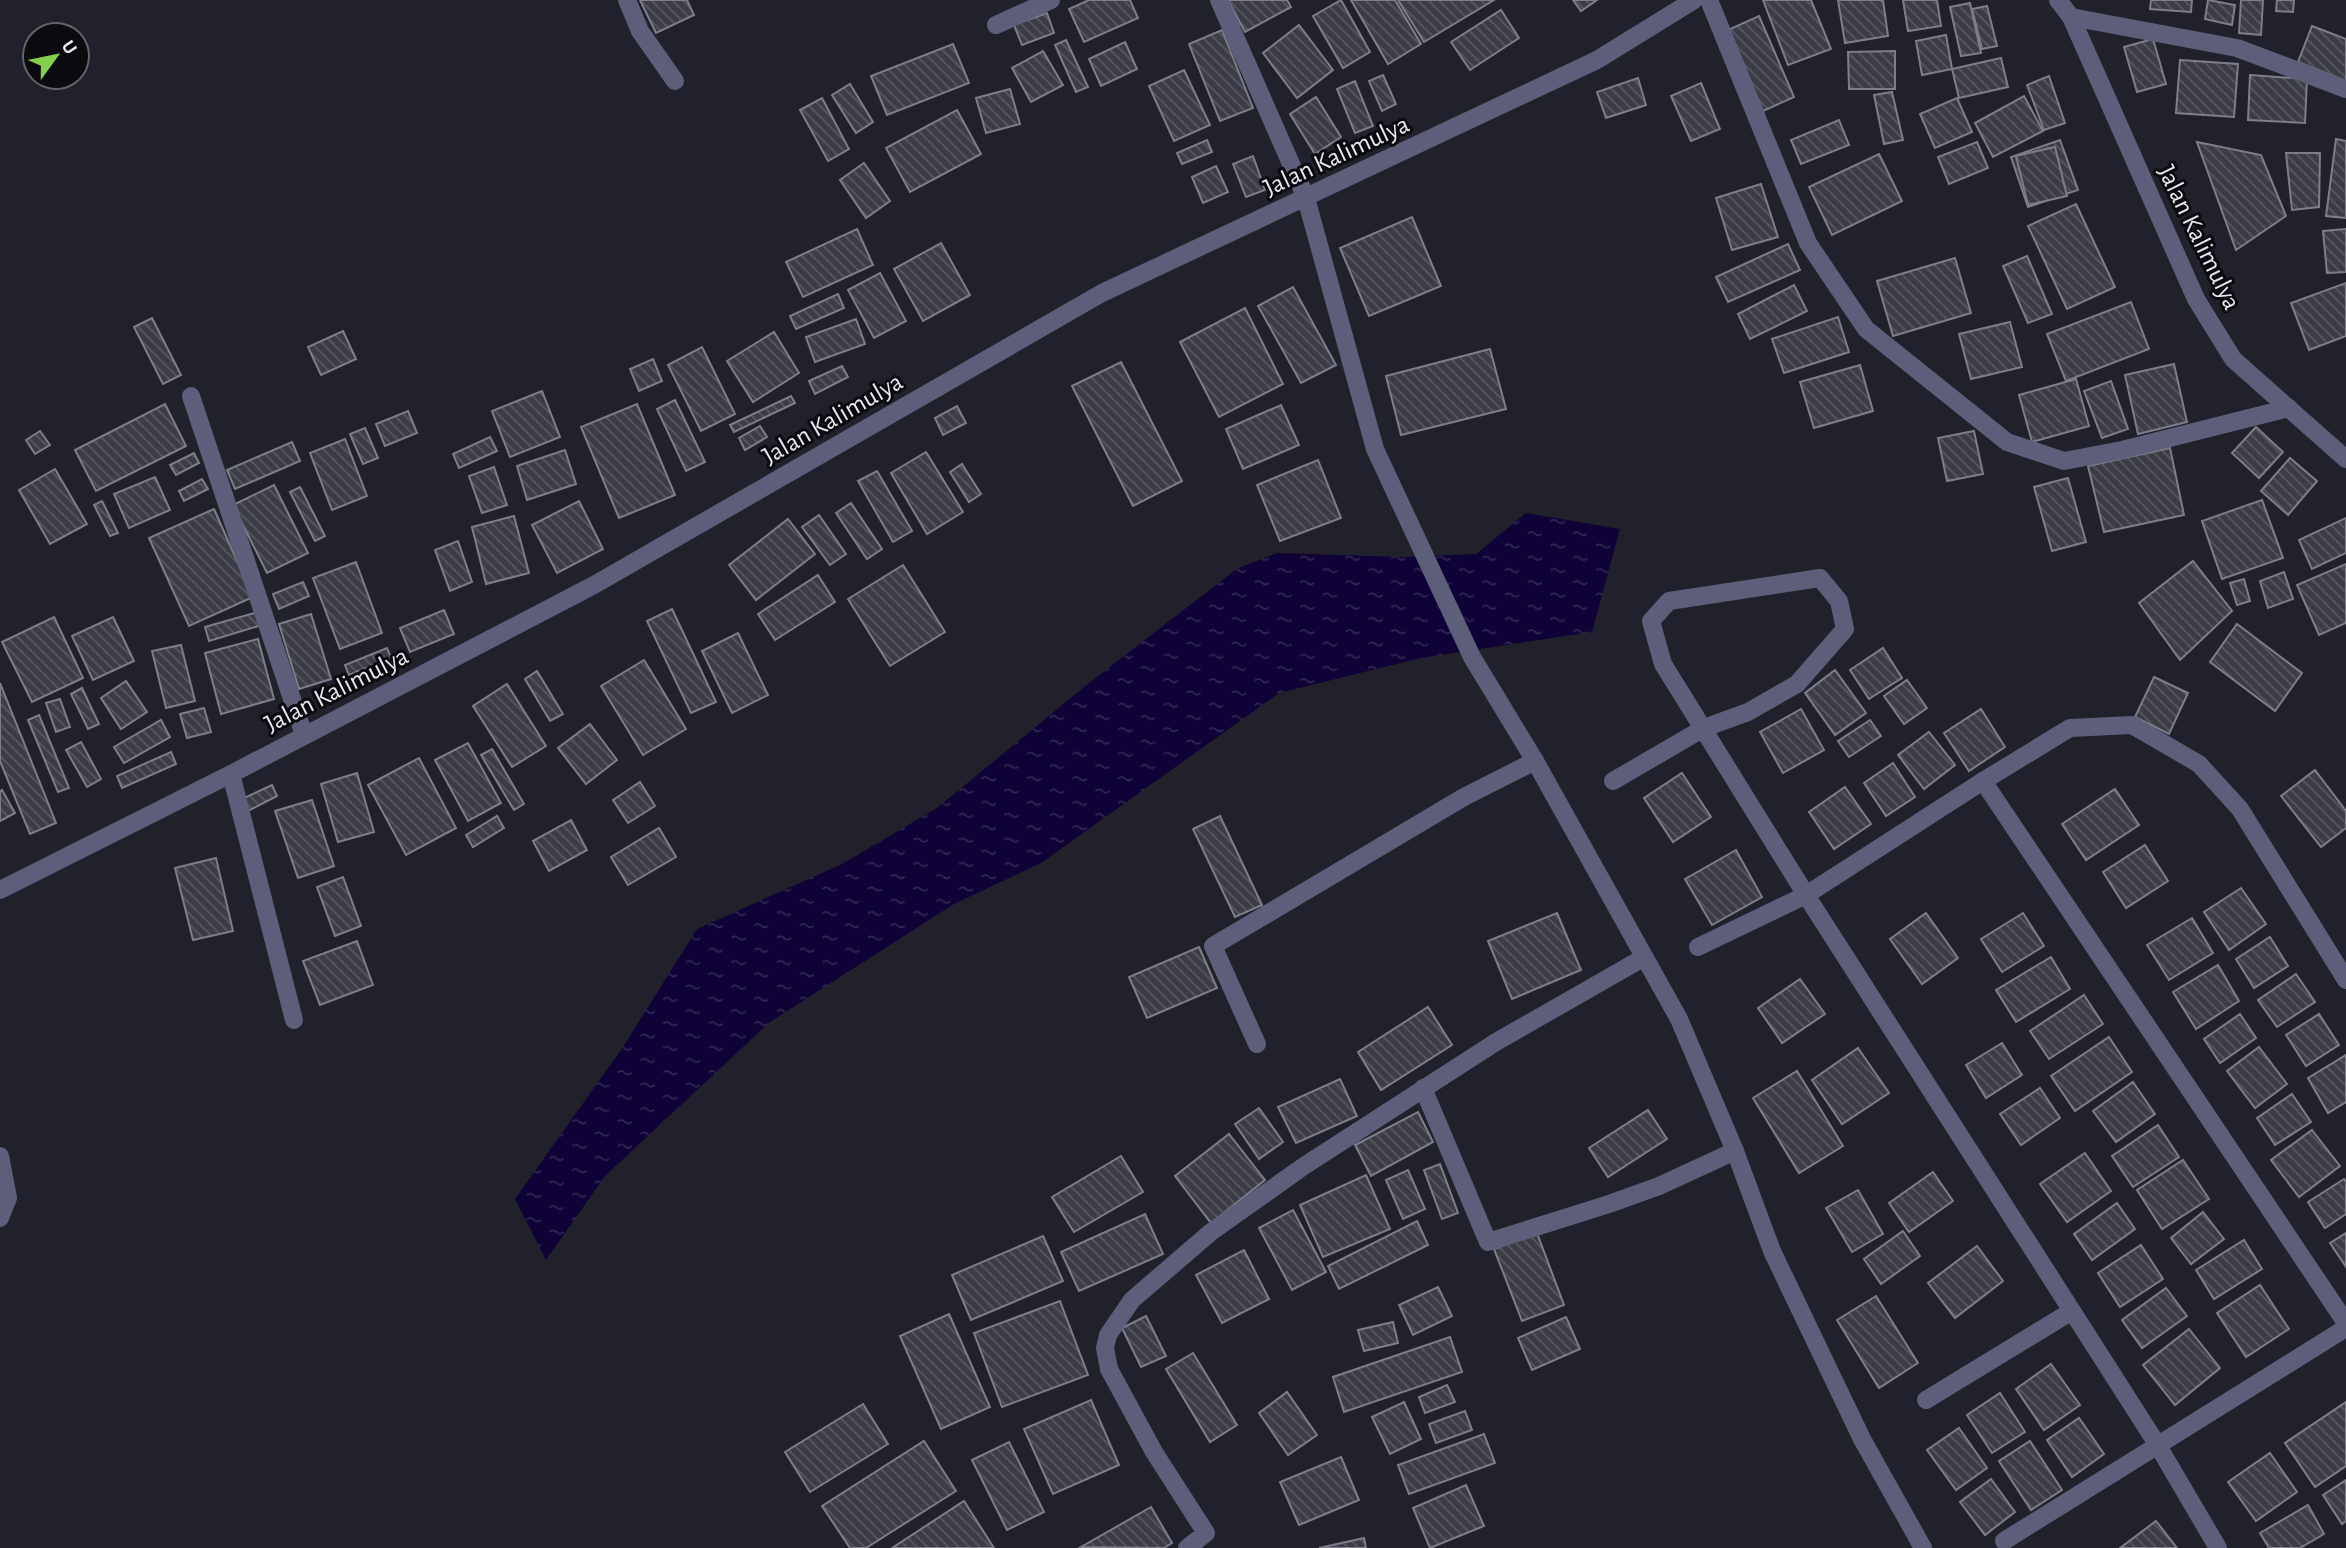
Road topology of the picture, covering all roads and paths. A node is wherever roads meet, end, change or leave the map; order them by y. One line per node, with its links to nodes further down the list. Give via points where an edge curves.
1 (627, 0): 9 (street, via 640,32)
2 (1051, 0): 8 (street)
3 (1219, 0): 11 (street)
4 (1694, 0): 11 (street, Jalan Kalimulya, via 1597,60)
5 (1709, 0): 13 (street, via 1808,243 1866,329 2007,442 2064,461)
6 (2057, 0): 7 (street, Jalan Kalimulya)
7 (2071, 17): 10 (street, via 2237,48); 13 (street, Jalan Kalimulya, via 2196,299 2233,359)
8 (996, 25)
9 (675, 81)
10 (2346, 89)
11 (1306, 198): 16 (street, Jalan Kalimulya, via 1102,293 594,585); 17 (street, via 1375,449 1472,657)
12 (191, 396): 16 (street)
13 (2289, 408): 14 (street, Jalan Kalimulya)
14 (2346, 459)
15 (1704, 727): 15 (street, via 1663,664 1651,621 1669,601 1820,578 1839,601 1845,629 1797,684 1748,712); 19 (street); 22 (street)
16 (304, 735): 18 (street, Jalan Kalimulya)
17 (1535, 761): 24 (street); 27 (street, via 1464,797 1213,946)
18 (231, 774): 21 (street, Jalan Kalimulya); 26 (street)
19 (1613, 781)
20 (1983, 781): 22 (street); 25 (street, via 2070,729 2132,725 2199,764 2241,808); 33 (street)
21 (0, 890)
22 (1806, 895): 23 (street); 32 (street)
23 (1698, 947)
24 (1643, 958): 28 (street); 29 (street, via 1679,1018)
25 (2346, 980)
26 (294, 1020)
27 (1257, 1044)
28 (1423, 1088): 29 (street, via 1488,1242 1659,1186); 37 (street, via 1211,1232 1132,1300 1108,1335 1109,1369 1154,1452 1206,1533)
29 (1735, 1151): 38 (street, via 1772,1251 1862,1439)
30 (0, 1156): 31 (street, via 8,1199)
31 (0, 1218)
32 (2072, 1311): 34 (street); 35 (street)
33 (2346, 1325): 35 (street)
34 (1926, 1400)
35 (2157, 1444): 36 (street); 39 (street)
36 (2004, 1541)
37 (1187, 1548)
38 (1923, 1548)
39 (2218, 1548)

